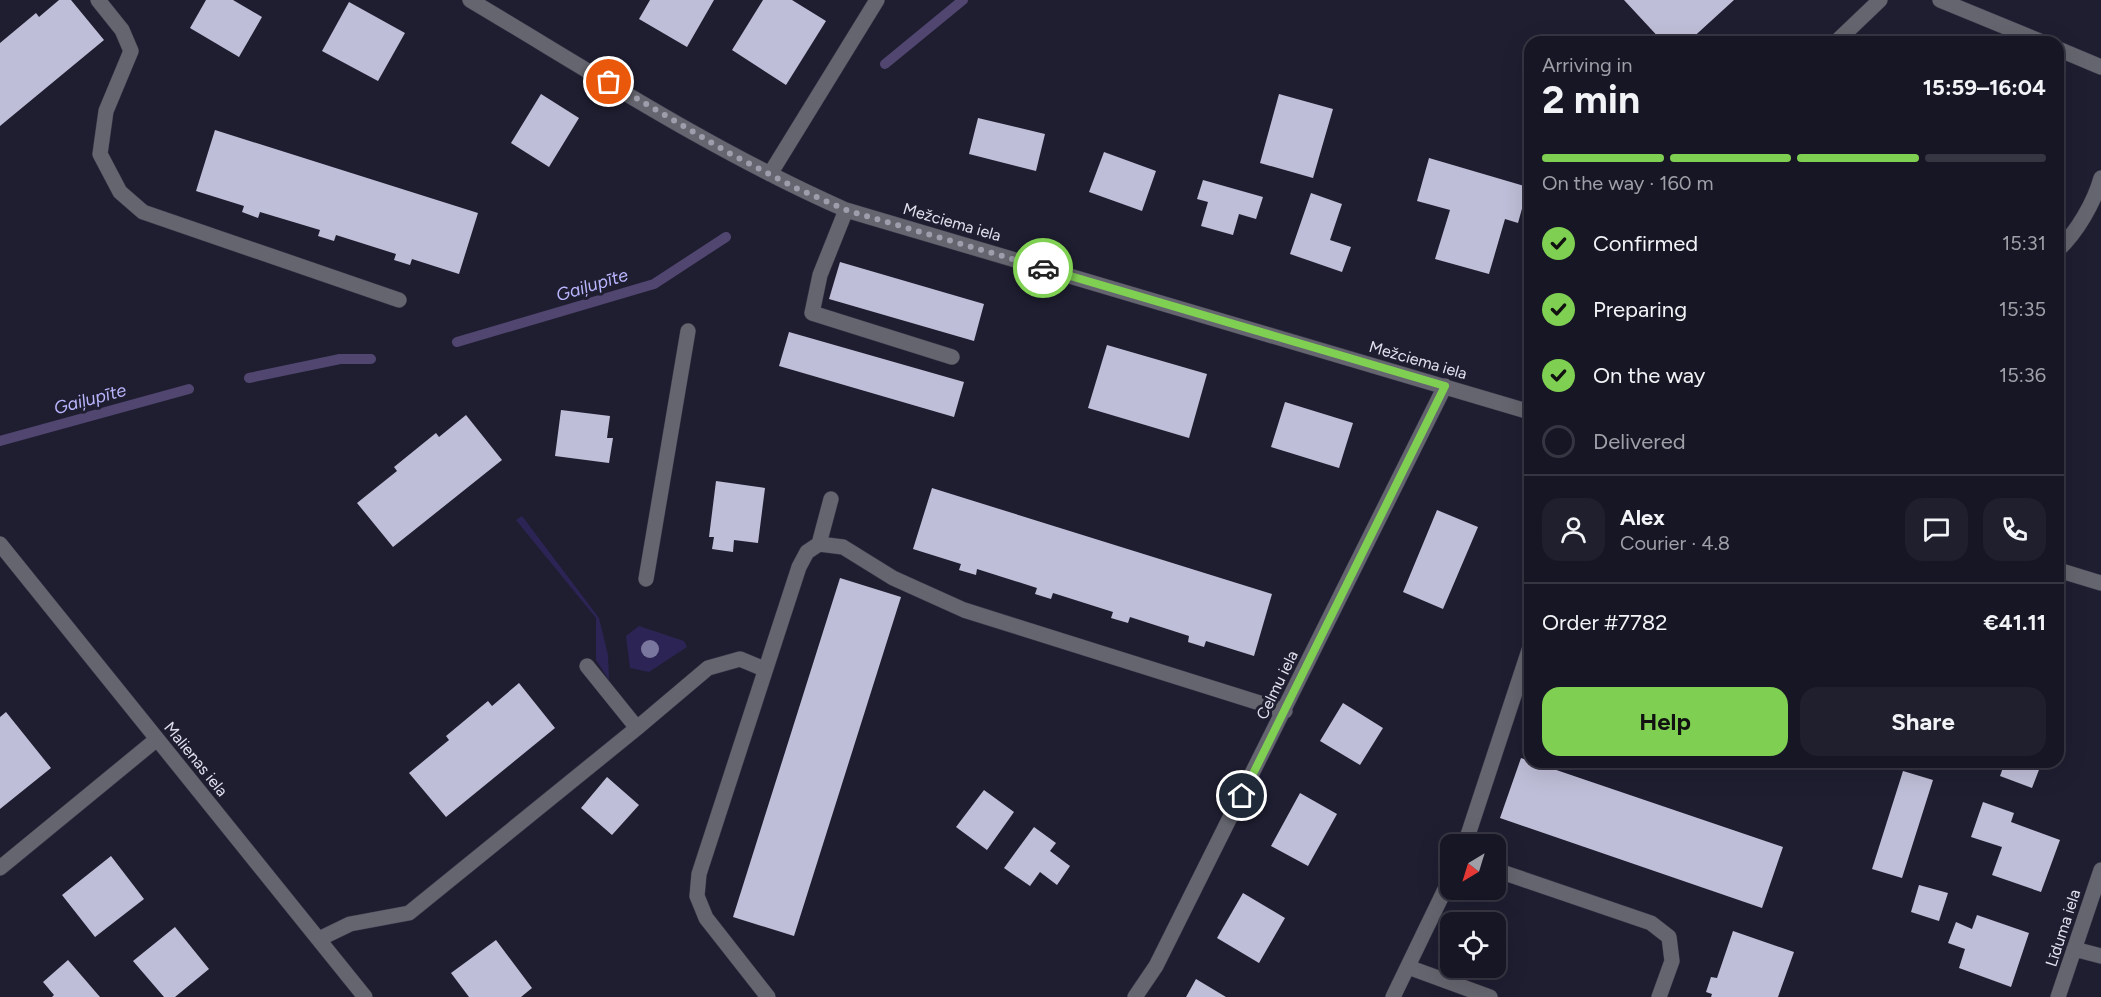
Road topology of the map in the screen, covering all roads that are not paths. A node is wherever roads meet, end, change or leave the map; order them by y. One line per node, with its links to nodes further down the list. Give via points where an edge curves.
1 (98, 0): 14 (street, via 122,30 131,51 106,111 100,154 120,192 143,212)
2 (470, 0): 10 (street, Mežciema iela)
3 (877, 0): 10 (street)
4 (1880, 0): 6 (street)
5 (1940, 0): 7 (street)
6 (1842, 36)
7 (2027, 36)
8 (2064, 52): 9 (street)
9 (2101, 67)
10 (770, 174): 12 (street, Mežciema iela)
11 (2101, 178): 13 (street, via 2098,190)
12 (846, 210): 16 (street, via 820,275 812,313); 17 (street, Mežciema iela)
13 (2064, 244)
14 (399, 300)
15 (688, 331): 23 (street)
16 (952, 357)
17 (1445, 386): 18 (street, Mežciema iela); 28 (street, Celmu iela)
18 (1524, 410)
19 (831, 499): 21 (street)
20 (0, 544): 30 (street, Malienas iela)
21 (819, 544): 27 (street, via 807,552 799,567); 28 (street, via 843,547 893,578 964,610)
22 (2064, 572): 24 (street)
23 (646, 579)
24 (2101, 583)
25 (1524, 665): 31 (street)
26 (587, 666): 29 (street)
27 (764, 669): 29 (street, via 740,658 708,668); 41 (street, via 699,874 697,896 706,918)
28 (1285, 711): 42 (street, Celmu iela, via 1156,966)
29 (637, 728): 36 (street, via 409,912 350,924)
30 (157, 739): 32 (street); 36 (street, Malienas iela)
31 (1468, 834)
32 (0, 868)
33 (2101, 870): 37 (street, Līduma iela)
34 (1506, 873): 45 (street, via 1651,923 1669,937 1672,961)
35 (1440, 899): 39 (street)
36 (319, 939): 40 (street, Malienas iela)
37 (2074, 949): 38 (street); 46 (street, Līduma iela)
38 (2101, 956)
39 (1407, 967): 43 (street); 44 (street)
40 (365, 997)
41 (768, 997)
42 (1135, 997)
43 (1393, 997)
44 (1490, 997)
45 (1659, 997)
46 (2058, 997)

